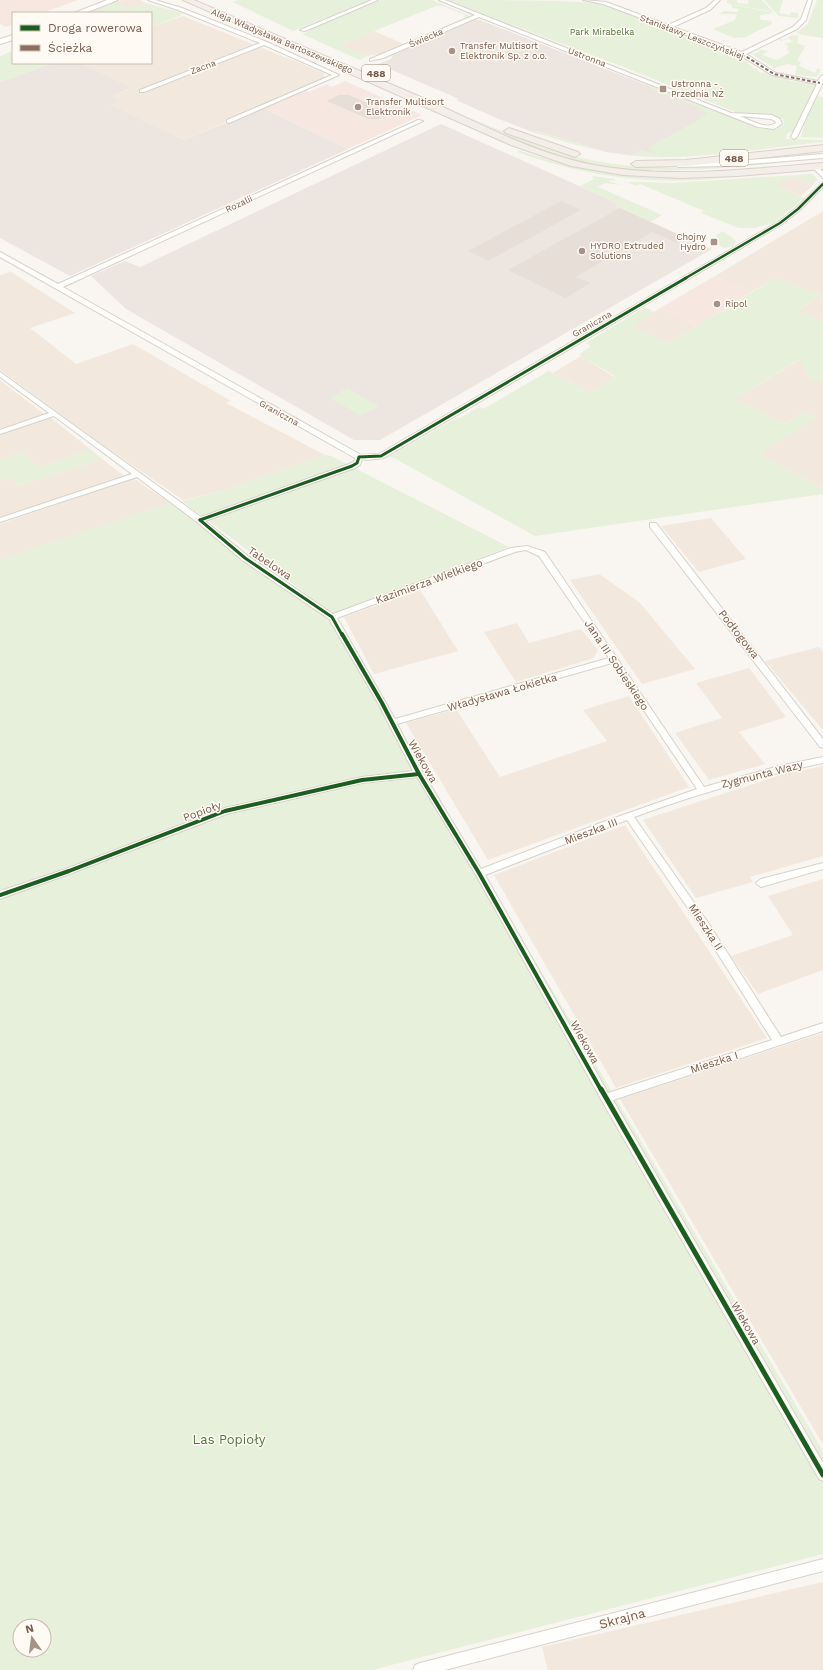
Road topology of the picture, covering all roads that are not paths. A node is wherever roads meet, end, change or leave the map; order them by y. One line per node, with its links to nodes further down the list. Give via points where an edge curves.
1 (108, 0): 12 (main road)
2 (114, 0): 12 (main road)
3 (150, 0): 19 (street, via 180,9)
4 (187, 0): 32 (main road, Aleja Władysława Bartoszewskiego / 488, via 536,153 569,163 653,175 695,175)
5 (209, 0): 31 (main road, Aleja Władysława Bartoszewskiego / 488, via 535,141 593,158)
6 (376, 0): 16 (street)
7 (441, 0): 14 (street, Ustronna)
8 (585, 0): 11 (street, Stanisławy Leszczyńskiej)
9 (718, 0): 15 (street, via 708,9)
10 (810, 0): 20 (street, via 803,20 795,28)
11 (599, 1): 15 (street, Stanisławy Leszczyńskiej)
12 (97, 6): 13 (main road)
13 (81, 12)
14 (479, 15): 21 (street, Świecka); 25 (street, Ustronna)
15 (668, 27): 20 (street, Stanisławy Leszczyńskiej)
16 (302, 30)
17 (12, 37): 18 (main road)
18 (0, 42)
19 (265, 43): 24 (street, Zacna); 27 (street, via 336,75)
20 (742, 54): 23 (street, Stanisławy Leszczyńskiej, via 774,74)
21 (372, 60)
22 (823, 77): 23 (street)
23 (820, 83): 28 (street)
24 (142, 91)
25 (733, 114): 25 (street, Ustronna, via 764,127 779,124 778,120 772,117)
26 (420, 120): 36 (street, Rozalii)
27 (229, 121)
28 (794, 138)
29 (823, 148): 31 (main road, Aleja Władysława Bartoszewskiego / 488, via 686,163)
30 (823, 156): 31 (main road, Aleja Władysława Bartoszewskiego, via 725,164)
31 (653, 164)
32 (820, 165): 33 (street)
33 (823, 176)
34 (823, 184): 40 (street, Graniczna, via 797,210 753,239 381,456)
35 (0, 254): 36 (street, Graniczna)
36 (58, 287): 40 (street, Graniczna)
37 (0, 374): 38 (street, Tabelowa)
38 (54, 414): 39 (street); 41 (street, Tabelowa)
39 (0, 432)
40 (359, 457): 43 (street, via 352,466)
41 (136, 475): 42 (street); 43 (street, Tabelowa)
42 (0, 520)
43 (200, 520): 46 (street, Tabelowa, via 245,558)
44 (653, 525): 49 (street, Podłogowa)
45 (527, 548): 46 (street, Kazimierza Wielkiego, via 514,550); 47 (street, Jana III Sobieskiego, via 542,554)
46 (332, 617): 48 (street, Wiekowa)
47 (613, 660): 48 (street, Władysława Łokietka); 52 (street, Jana III Sobieskiego)
48 (392, 723): 51 (street, Wiekowa)
49 (823, 745)
50 (823, 760): 52 (street, Zygmunta Wazy, via 779,768)
51 (420, 774): 55 (street, Wiekowa); 57 (street, Popioły, via 362,780 225,811)
52 (702, 790): 53 (street, Mieszka III)
53 (630, 816): 55 (street, Mieszka III); 59 (street, Mieszka II, via 706,927)
54 (823, 866): 56 (street)
55 (479, 873): 60 (street, Wiekowa)
56 (761, 883)
57 (0, 895)
58 (823, 1027): 59 (street, Mieszka I)
59 (778, 1041): 60 (street, Mieszka I)
60 (606, 1098): 61 (street, Wiekowa)
61 (820, 1462): 62 (street, Wiekowa)
62 (823, 1475)
63 (823, 1565): 64 (street, Skrajna)
64 (420, 1670)

